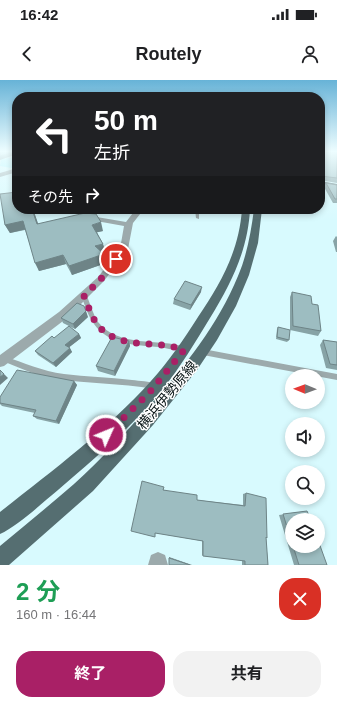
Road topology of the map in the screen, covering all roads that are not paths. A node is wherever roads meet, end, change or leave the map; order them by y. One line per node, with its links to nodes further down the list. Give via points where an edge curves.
1 (325, 183): 2 (main road)
2 (337, 186)
3 (137, 214): 9 (street)
4 (198, 214): 8 (lane)
5 (246, 214): 11 (main road, 横浜伊勢原線, via 240,252 225,287)
6 (258, 214): 12 (main road, 横浜伊勢原線, via 251,256 238,292)
7 (88, 217): 9 (street)
8 (198, 218)
9 (129, 225): 10 (street, via 124,249)
10 (84, 296): 11 (lane, via 96,323 106,334 123,341 172,345); 13 (street, via 63,315)
11 (184, 350): 15 (main road, 横浜伊勢原線)
12 (203, 352): 14 (lane); 17 (main road, 横浜伊勢原線, via 160,406 81,490)
13 (2, 360): 15 (lane, via 50,375)
14 (337, 377)
15 (155, 386): 16 (main road, 横浜伊勢原線, via 74,466)
16 (0, 524)
17 (0, 559)

